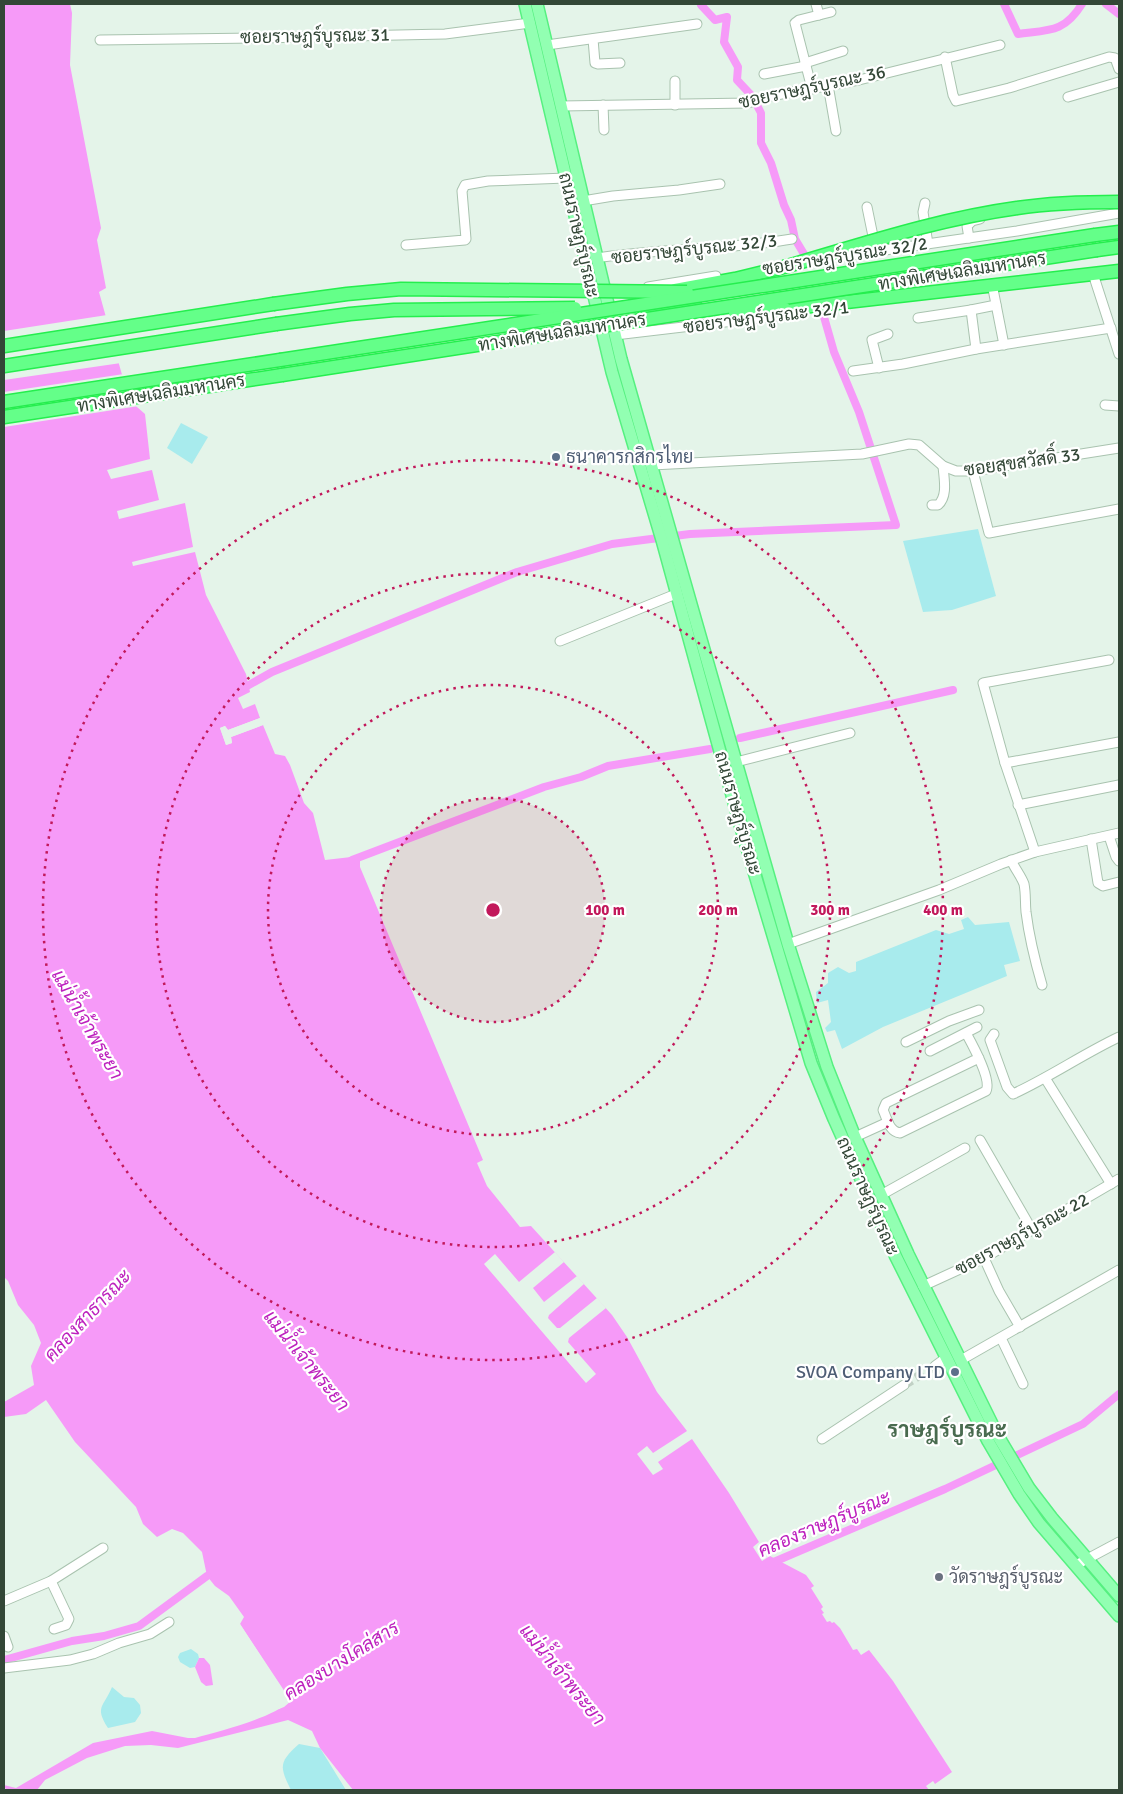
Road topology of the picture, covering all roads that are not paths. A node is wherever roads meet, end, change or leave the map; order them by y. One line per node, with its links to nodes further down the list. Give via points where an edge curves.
1 (525, 4): 6 (main road, ถนนราษฎร์บูรณะ)
2 (537, 4): 10 (main road, ถนนราษฎร์บูรณะ)
3 (816, 4): 5 (street)
4 (832, 12): 5 (street)
5 (820, 15): 15 (street, via 795,23)
6 (530, 23): 9 (street, ซอยราษฎร์บูรณะ 31, via 446,34); 28 (main road, ถนนราษฎร์บูรณะ)
7 (696, 24): 8 (street)
8 (593, 39): 10 (street); 14 (street, via 595,62)
9 (100, 40)
10 (547, 45): 25 (main road, ถนนราษฎร์บูรณะ)
11 (1000, 45): 13 (street, ซอยราษฎร์บูรณะ 36)
12 (844, 51): 15 (street)
13 (945, 57): 16 (street, via 956,101 1109,57 1115,58); 20 (street, ซอยราษฎร์บูรณะ 36)
14 (620, 63)
15 (805, 64): 17 (street); 21 (street)
16 (1119, 70)
17 (764, 74)
18 (676, 81): 24 (street)
19 (1119, 82): 22 (street)
20 (828, 85): 21 (street, ซอยราษฎร์บูรณะ 36); 27 (street)
21 (812, 89): 24 (street, ซอยราษฎร์บูรณะ 36, via 734,104)
22 (1068, 97)
23 (603, 105): 24 (street, ซอยราษฎร์บูรณะ 36); 25 (street, ซอยราษฎร์บูรณะ 36); 26 (street)
24 (675, 105)
25 (561, 106): 30 (main road, ถนนราษฎร์บูรณะ)
26 (604, 130)
27 (836, 131)
28 (566, 178): 39 (street, via 468,184 462,191 465,240); 76 (main road, ถนนราษฎร์บูรณะ, via 612,372)
29 (720, 184): 30 (street)
30 (583, 201): 43 (main road, ถนนราษฎร์บูรณะ)
31 (1119, 202): 49 (highway, bridge, via 1058,203 986,213 758,274)
32 (925, 203): 40 (street, via 923,212)
33 (867, 207): 42 (street)
34 (1119, 214): 37 (street, ซอยราษฎร์บูรณะ 32/2)
35 (994, 216): 37 (street, via 969,223)
36 (1119, 232): 66 (highway, ทางพิเศษเฉลิมมหานคร, bridge)
37 (969, 238): 40 (street, ซอยราษฎร์บูรณะ 32/2)
38 (792, 239): 43 (street, ซอยราษฎร์บูรณะ 32/3)
39 (406, 244)
40 (928, 244): 42 (street, ซอยราษฎร์บูรณะ 32/2)
41 (1119, 247): 69 (highway, ทางพิเศษเฉลิมมหานคร, bridge)
42 (876, 251): 50 (street, ซอยราษฎร์บูรณะ 32/2)
43 (596, 258): 50 (main road, ถนนราษฎร์บูรณะ)
44 (1119, 271): 53 (highway, bridge, via 753,312 704,313)
45 (1119, 277): 46 (street, ซอยราษฎร์บูรณะ 32/1)
46 (1095, 280): 48 (street, ซอยราษฎร์บูรณะ 32/1); 56 (street)
47 (751, 289): 49 (highway, bridge)
48 (995, 289): 52 (street); 58 (street, ซอยราษฎร์บูรณะ 32/1); 59 (street)
49 (668, 291): 60 (highway, bridge, via 383,291 273,304)
50 (605, 294): 58 (main road, ถนนราษฎร์บูรณะ)
51 (753, 302): 53 (highway, bridge)
52 (996, 305): 54 (street); 59 (street)
53 (641, 308): 63 (highway, bridge, via 373,312)
54 (971, 310): 55 (street); 61 (street)
55 (918, 318)
56 (1110, 328): 59 (street); 62 (street)
57 (888, 334): 64 (street, via 872,340)
58 (615, 335): 71 (main road, ถนนราษฎร์บูรณะ)
59 (1007, 345): 61 (street)
60 (4, 346)
61 (976, 349): 64 (street)
62 (1119, 354)
63 (4, 366)
64 (879, 368): 65 (street)
65 (853, 371)
66 (4, 402)
67 (1105, 405): 68 (street)
68 (1119, 406)
69 (4, 417)
70 (1119, 448): 73 (street, ซอยสุขสวัสดิ์ 33)
71 (652, 465): 72 (street, ซอยสุขสวัสดิ์ 33, via 862,454 914,444 928,451); 76 (main road, ถนนราษฎร์บูรณะ)
72 (943, 466): 73 (street, ซอยสุขสวัสดิ์ 33); 74 (street, via 944,497 938,505)
73 (973, 472): 75 (street, via 989,533)
74 (932, 505)
75 (1119, 509)
76 (666, 535): 77 (main road, ถนนราษฎร์บูรณะ); 82 (main road, ถนนราษฎร์บูรณะ)
77 (676, 594): 78 (street); 117 (main road, ถนนราษฎร์บูรณะ, via 811,1063 874,1210)
78 (560, 641)
79 (1109, 660): 83 (street, via 983,683)
80 (850, 733): 82 (street)
81 (1119, 742): 83 (street)
82 (736, 762): 93 (main road, ถนนราษฎร์บูรณะ)
83 (1005, 763): 85 (street)
84 (1119, 786): 85 (street)
85 (1018, 805): 89 (street)
86 (1119, 833): 87 (street)
87 (1109, 836): 88 (street); 91 (street)
88 (1090, 839): 89 (street); 92 (street, via 1098,883 1103,886)
89 (1035, 852): 90 (street)
90 (1011, 860): 93 (street, via 939,890); 94 (street, via 1023,884)
91 (1119, 861)
92 (1119, 882)
93 (788, 944): 105 (main road, ถนนราษฎร์บูรณะ, via 826,1067)
94 (1042, 985)
95 (980, 1010): 100 (street)
96 (977, 1027): 97 (street)
97 (966, 1033): 101 (street); 102 (street)
98 (994, 1034): 103 (street, via 990,1040 1011,1093)
99 (1119, 1037): 103 (street, via 1090,1050)
100 (906, 1042)
101 (930, 1051)
102 (979, 1058): 104 (street, via 886,1103 883,1110); 104 (street, via 988,1084 986,1091 900,1133 895,1133)
103 (1045, 1078): 109 (street)
104 (888, 1122): 105 (street)
105 (855, 1137): 110 (main road, ถนนราษฎร์บูรณะ)
106 (980, 1140): 111 (street)
107 (965, 1148): 110 (street)
108 (1119, 1179): 109 (street, ซอยราษฎร์บูรณะ 22)
109 (1111, 1184): 111 (street, ซอยราษฎร์บูรณะ 22)
110 (881, 1195): 114 (main road, ถนนราษฎร์บูรณะ)
111 (1032, 1230): 112 (street, ซอยราษฎร์บูรณะ 22)
112 (984, 1258): 114 (street, ซอยราษฎร์บูรณะ 22); 115 (street)
113 (1119, 1270): 115 (street)
114 (923, 1286): 118 (main road, ถนนราษฎร์บูรณะ)
115 (1020, 1327): 116 (street)
116 (1001, 1338): 118 (street); 120 (street)
117 (946, 1358): 119 (street); 123 (main road, ถนนราษฎร์บูรณะ)
118 (961, 1360): 123 (main road, ถนนราษฎร์บูรณะ)
119 (935, 1366)
120 (1023, 1384)
121 (904, 1385): 122 (street)
122 (822, 1439)
123 (993, 1439): 126 (main road, ถนนราษฎร์บูรณะ, via 1052,1518); 127 (main road, ถนนราษฎร์บูรณะ, via 1019,1494 1039,1523)
124 (1119, 1542): 126 (street)
125 (104, 1548): 128 (street)
126 (1088, 1559): 127 (street); 129 (main road, ถนนราษฎร์บูรณะ)
127 (1076, 1565): 131 (main road, ถนนราษฎร์บูรณะ)
128 (51, 1581): 130 (street); 133 (street, via 69,1619 66,1625)
129 (1119, 1596)
130 (4, 1601)
131 (1119, 1616)
132 (169, 1622): 136 (street, via 150,1634 93,1654)
133 (54, 1629)
134 (4, 1636): 135 (street)
135 (8, 1647)
136 (4, 1668)

